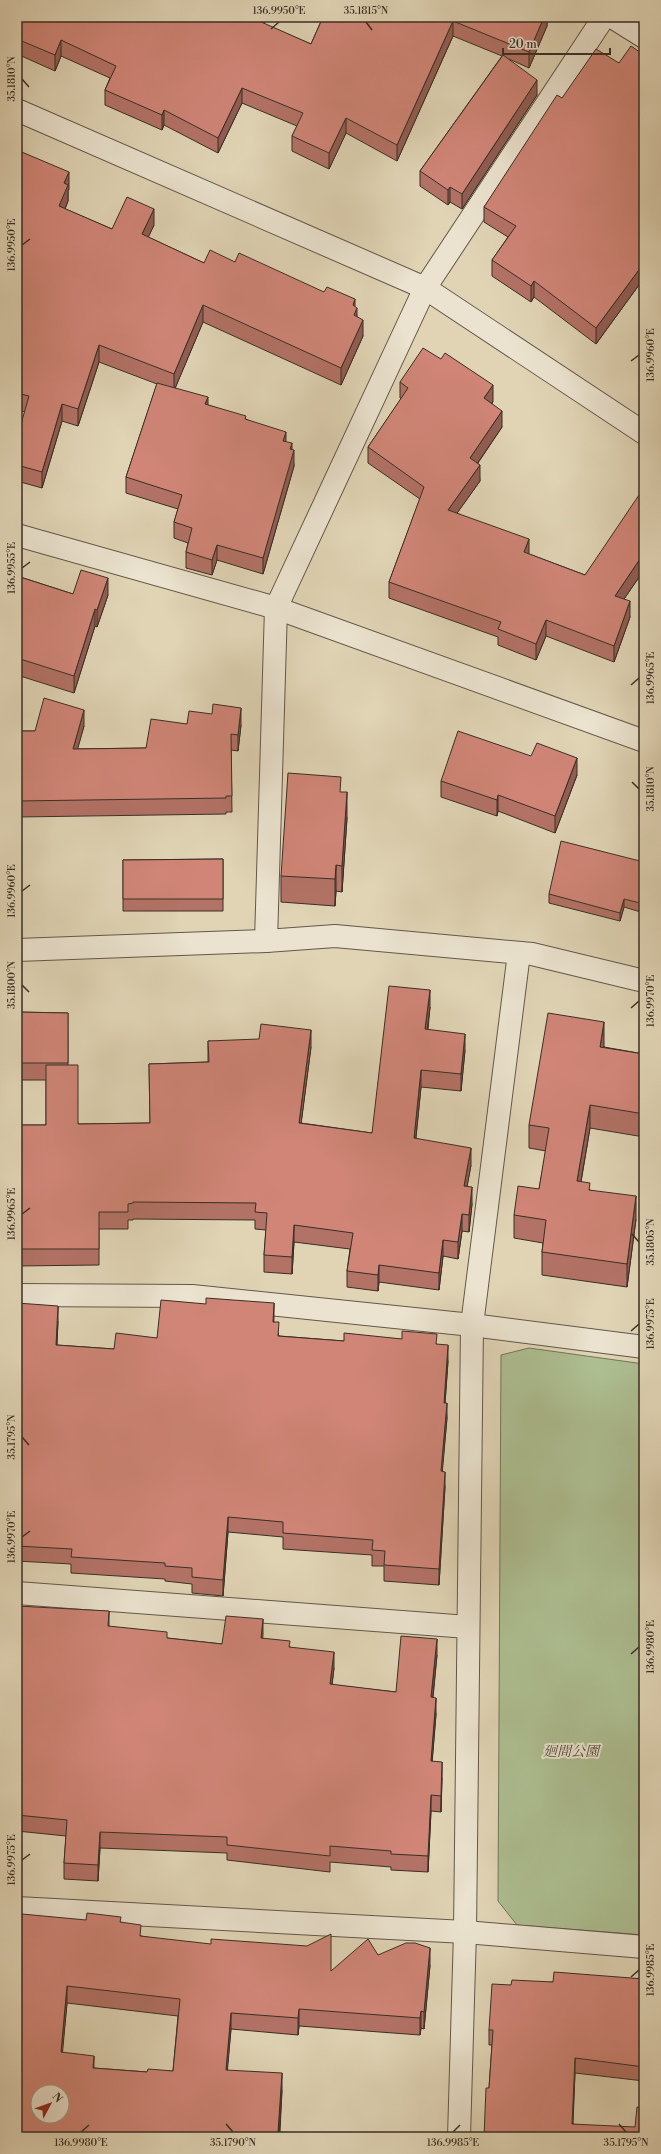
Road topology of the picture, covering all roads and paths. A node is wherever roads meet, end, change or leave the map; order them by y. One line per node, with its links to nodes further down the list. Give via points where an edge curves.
1 (604, 17): 5 (street)
2 (612, 17): 3 (street)
3 (644, 37)
4 (17, 110): 5 (street)
5 (425, 288): 6 (street); 8 (street)
6 (644, 433)
7 (17, 535): 8 (street)
8 (276, 608): 9 (street); 10 (street)
9 (644, 741)
10 (266, 941): 11 (street); 12 (street, via 336,936)
11 (17, 950)
12 (520, 953): 13 (street); 15 (street)
13 (644, 980)
14 (17, 1295): 15 (street, via 192,1296)
15 (472, 1325): 16 (street); 18 (street)
16 (644, 1347)
17 (17, 1593): 18 (street)
18 (468, 1627): 20 (street)
19 (17, 1908): 20 (street)
20 (465, 1932): 21 (street); 22 (street)
21 (644, 1947)
22 (459, 2137)

